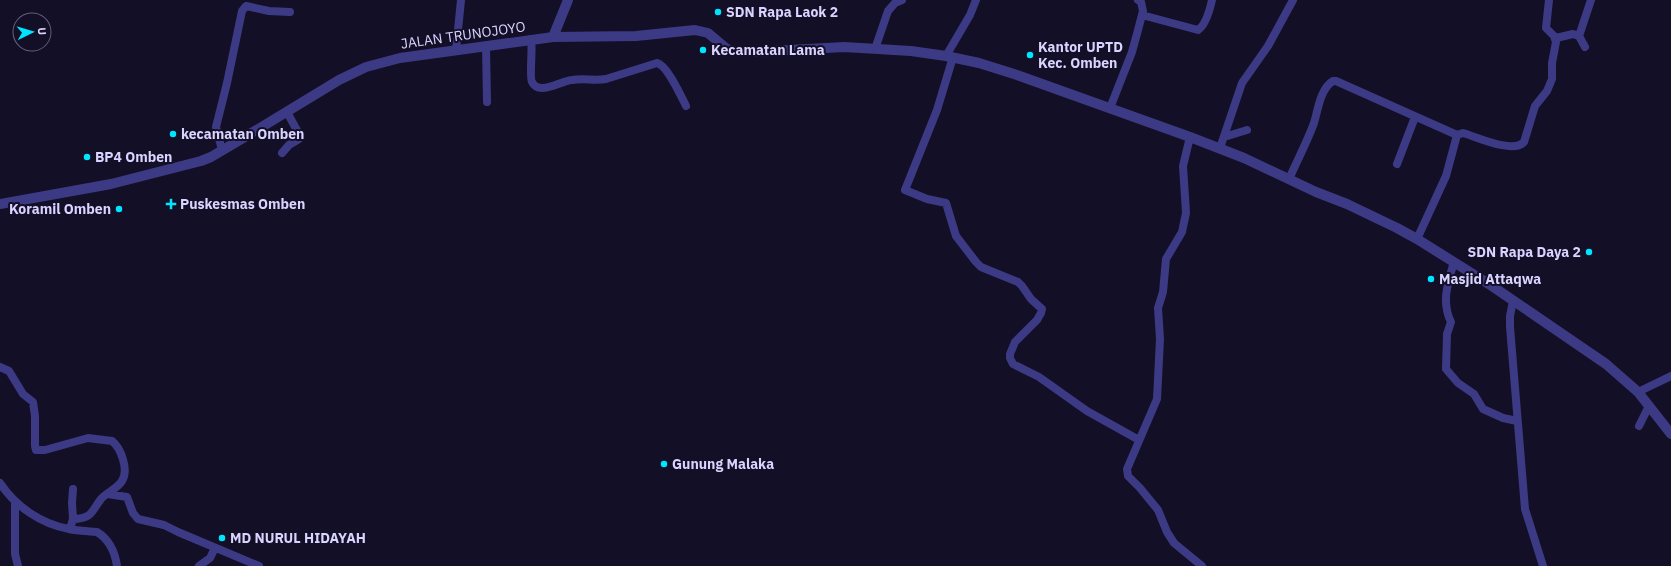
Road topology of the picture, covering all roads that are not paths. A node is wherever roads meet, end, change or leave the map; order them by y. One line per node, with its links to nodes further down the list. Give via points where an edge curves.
1 (460, 0): 19 (street)
2 (568, 0): 13 (street)
3 (902, 0): 18 (street, via 888,11)
4 (976, 0): 20 (street)
5 (1138, 0): 11 (street, via 1143,6)
6 (1212, 0): 11 (street, via 1205,21 1198,30)
7 (1293, 0): 29 (street, via 1268,46 1242,83)
8 (1548, 0): 14 (street, via 1546,28)
9 (1591, 0): 12 (street)
10 (290, 12): 31 (street, via 269,11 250,6 242,10 216,127)
11 (1142, 15): 23 (street, via 1132,52)
12 (1579, 36): 14 (street, via 1573,34); 17 (street)
13 (553, 37): 15 (street, JALAN TRUNOJOYO); 18 (street, JALAN TRUNOJOYO, via 648,36 695,30 708,33 726,49 735,51)
14 (1556, 38): 27 (street, via 1551,85 1535,106 1522,145 1516,147 1497,144 1463,133)
15 (531, 40): 16 (street, JALAN TRUNOJOYO); 22 (street, via 531,79 537,87 573,80 598,81 657,63 666,70)
16 (486, 46): 19 (street, JALAN TRUNOJOYO); 21 (street)
17 (1585, 47)
18 (875, 49): 20 (street, JALAN TRUNOJOYO)
19 (456, 50): 24 (street, JALAN TRUNOJOYO, via 400,58 370,66 339,80)
20 (949, 56): 23 (street, JALAN TRUNOJOYO, via 1017,75); 46 (street, via 939,105 905,190 946,204 956,236 976,262 1018,282 1031,300 1042,309 1037,320 1015,342 1010,354 1013,364 1039,377 1087,411)
21 (487, 102)
22 (686, 106)
23 (1110, 108): 28 (street, JALAN TRUNOJOYO)
24 (287, 112): 31 (street, JALAN TRUNOJOYO); 32 (street, via 300,138 288,145)
25 (1415, 117): 27 (street); 33 (street); 34 (street, via 1338,82 1331,82 1319,103 1314,122)
26 (1248, 130): 29 (street)
27 (1457, 135): 36 (street, via 1446,176)
28 (1190, 137): 30 (street, JALAN TRUNOJOYO); 46 (street, via 1183,166 1186,213 1179,238 1166,260 1163,292 1158,308 1160,339 1157,399)
29 (1224, 137): 30 (street)
30 (1220, 148): 34 (street, JALAN TRUNOJOYO)
31 (222, 150): 35 (street, JALAN TRUNOJOYO, via 201,160 143,176 82,190)
32 (282, 153)
33 (1397, 164)
34 (1289, 180): 36 (street, JALAN TRUNOJOYO, via 1348,204)
35 (0, 204)
36 (1417, 239): 37 (street, JALAN TRUNOJOYO)
37 (1454, 262): 38 (street, JALAN TRUNOJOYO); 43 (street, via 1445,294 1448,318 1451,322 1447,334 1446,369 1458,383 1474,394 1483,409)
38 (1514, 301): 41 (street, JALAN TRUNOJOYO, via 1601,360); 43 (street, via 1510,327)
39 (0, 367): 49 (street, via 9,371 23,394 34,402 36,450 45,450 88,438 114,442 122,459 124,474 122,481)
40 (1671, 376): 41 (street)
41 (1638, 392): 42 (street, JALAN TRUNOJOYO)
42 (1649, 406): 44 (street); 45 (street, JALAN TRUNOJOYO)
43 (1517, 421): 59 (street, via 1525,508)
44 (1639, 426)
45 (1671, 434)
46 (1140, 440): 58 (street, via 1128,465 1127,473 1158,510 1166,532 1174,543)
47 (0, 483): 50 (street)
48 (73, 489): 51 (street)
49 (108, 494): 51 (street, via 90,515); 53 (street, via 126,497 138,519 164,525)
50 (15, 501): 52 (street, via 43,521); 54 (street, via 15,554)
51 (73, 519): 52 (street)
52 (70, 530): 55 (street, via 100,534 114,550)
53 (215, 548): 56 (street, via 210,558); 57 (street)
54 (18, 566)
55 (117, 566)
56 (199, 566)
57 (259, 566)
58 (1202, 566)
59 (1543, 566)

